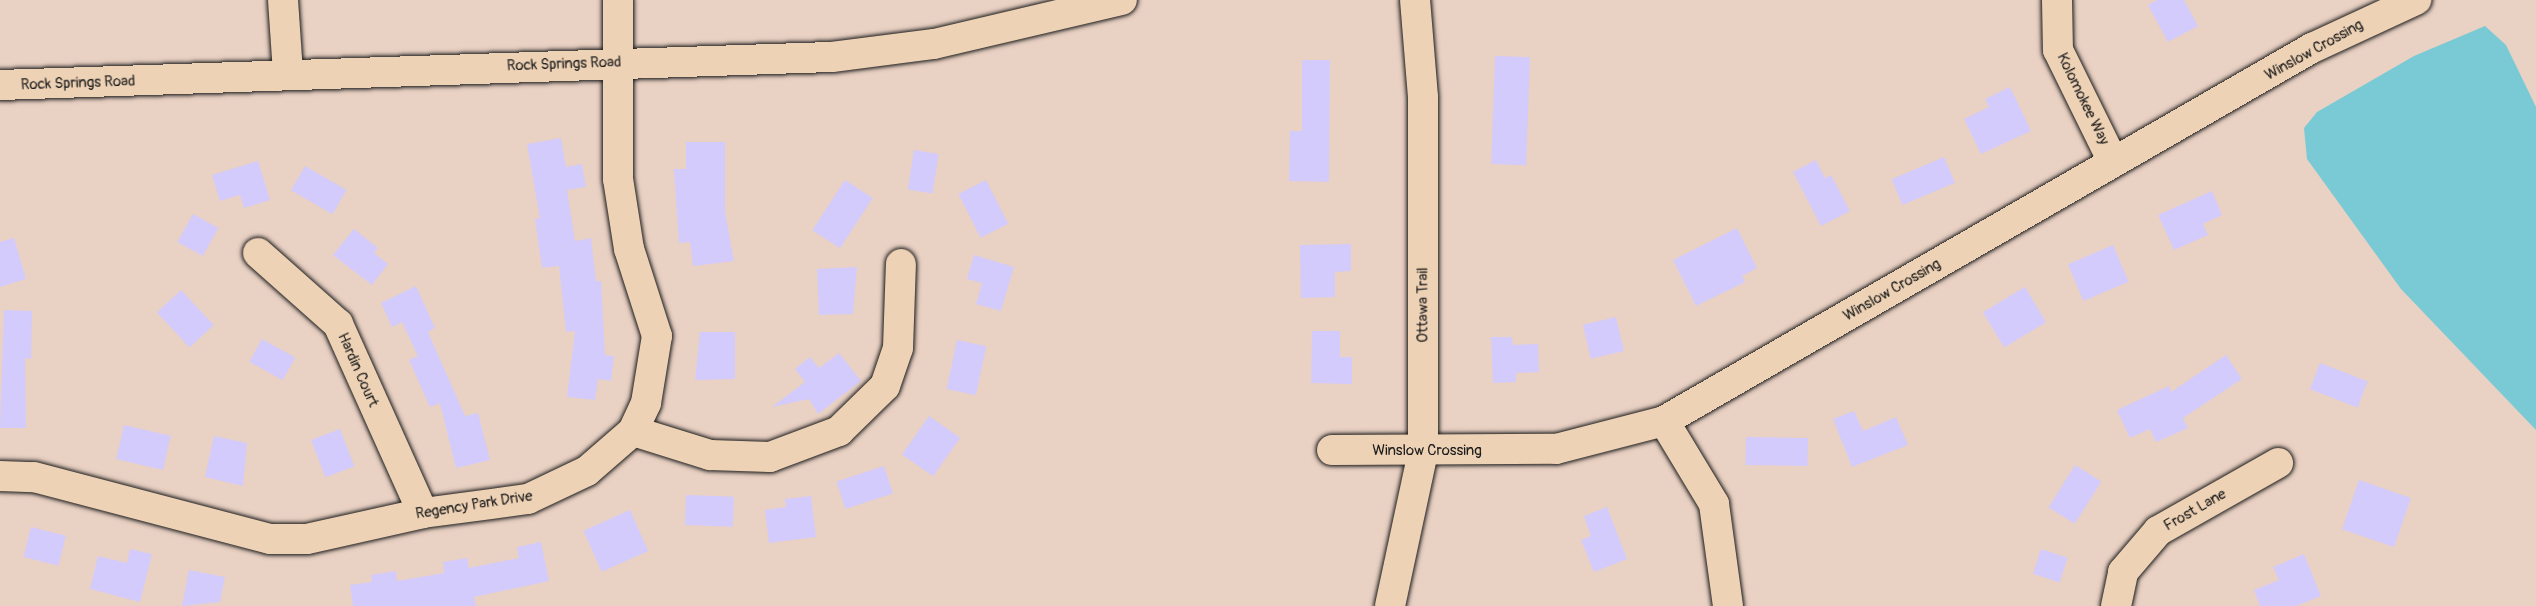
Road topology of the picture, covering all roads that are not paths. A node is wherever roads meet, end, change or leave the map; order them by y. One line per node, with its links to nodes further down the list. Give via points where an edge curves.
1 (283, 0): 8 (street)
2 (618, 0): 7 (street, Regency Park Drive)
3 (1122, 0): 7 (street, Rock Springs Road, via 934,44 844,56)
4 (1415, 0): 16 (street, Ottawa Trail, via 1423,97)
5 (2056, 0): 10 (street, Kolomokee Way, via 2058,50)
6 (2416, 0): 10 (street, Winslow Crossing, via 2312,48 2186,125)
7 (618, 62): 8 (street, Rock Springs Road); 14 (street, Regency Park Drive, via 618,179 629,249 657,336 646,403)
8 (288, 73): 9 (street, Rock Springs Road)
9 (0, 85)
10 (2113, 162): 13 (street, Winslow Crossing)
11 (258, 253): 19 (street, Hardin Court, via 338,324)
12 (901, 264): 14 (street, via 898,348 885,386 839,431 770,457 710,455)
13 (1664, 421): 16 (street, Winslow Crossing, via 1556,449); 21 (street, via 1714,504)
14 (633, 431): 19 (street, Regency Park Drive, via 561,487 528,499)
15 (1332, 450): 16 (street, Winslow Crossing)
16 (1423, 452): 20 (street, Ottawa Trail)
17 (2278, 463): 22 (street, Frost Lane, via 2158,531 2123,572)
18 (0, 476): 19 (street, Regency Park Drive, via 34,477 270,539 307,539)
19 (423, 513)
20 (1390, 606)
21 (1728, 606)
22 (2116, 606)

